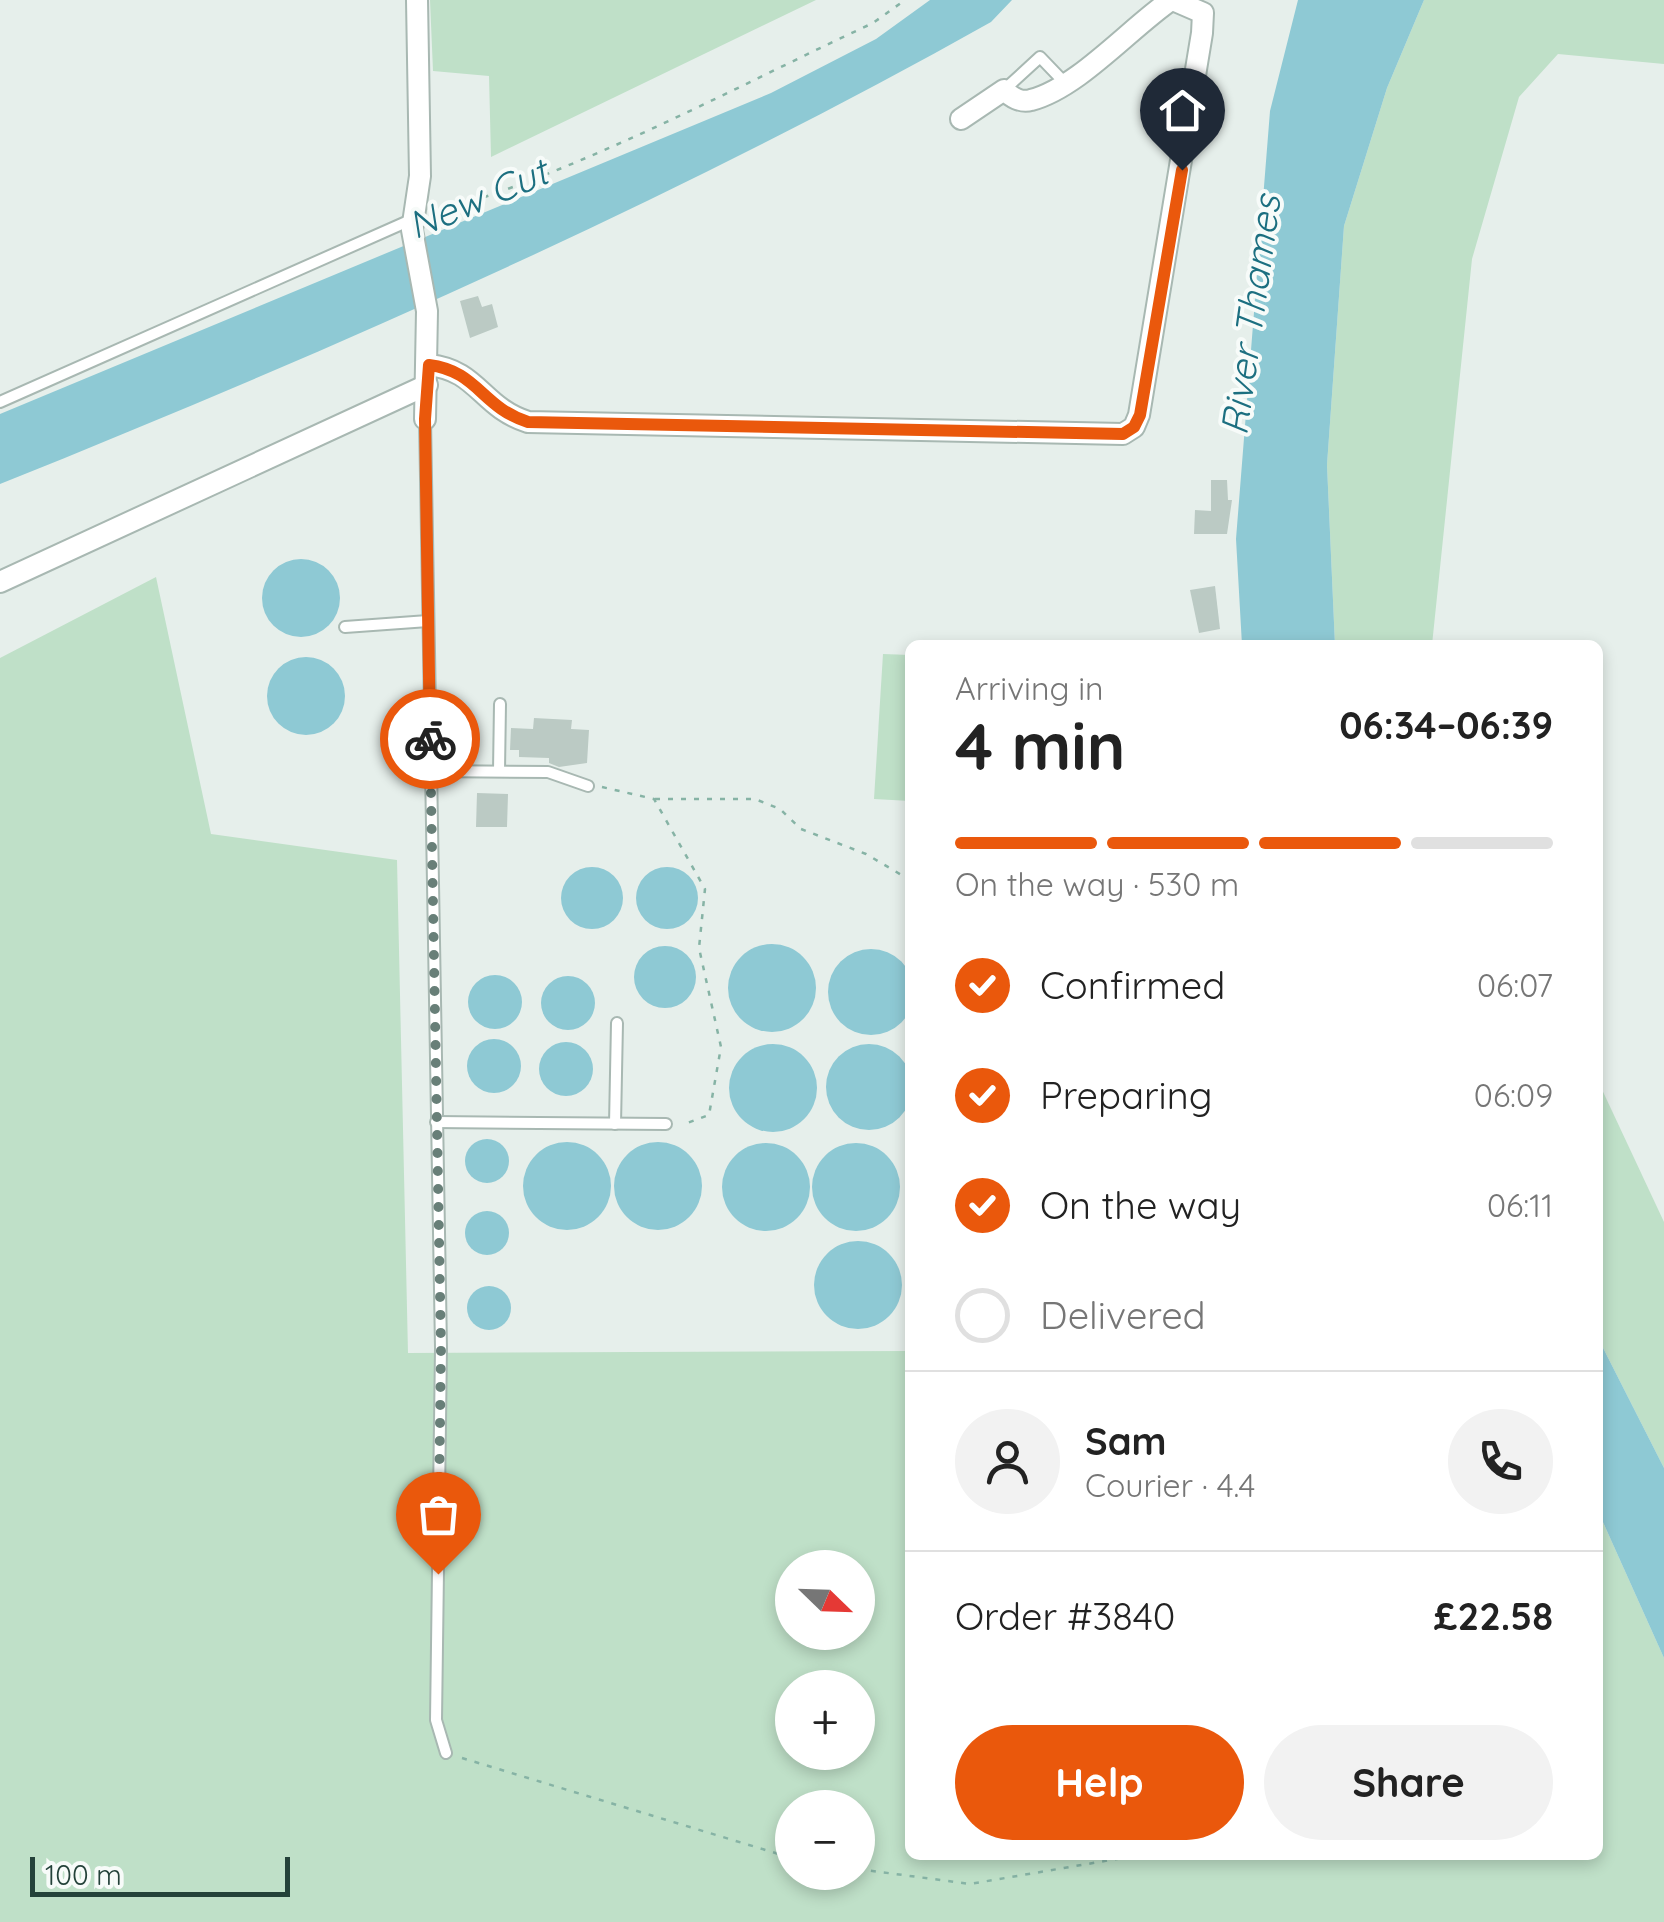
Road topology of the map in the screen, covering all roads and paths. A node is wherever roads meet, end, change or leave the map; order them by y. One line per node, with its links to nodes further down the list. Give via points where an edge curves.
1 (416, 0): 8 (street, via 420,176)
2 (904, 0): 8 (path, via 872,24 579,160)
3 (1172, 0): 4 (street); 5 (street)
4 (1206, 7): 9 (street, via 1140,415 1123,434 528,422 496,408 459,370)
5 (1064, 82): 6 (street, via 1028,102); 6 (lane, via 1040,57)
6 (1004, 90): 7 (street)
7 (961, 120)
8 (413, 224): 9 (street, via 427,311); 10 (lane)
9 (428, 375): 11 (street); 12 (street)
10 (0, 402)
11 (425, 419): 13 (lane)
12 (0, 582)
13 (428, 622): 14 (lane); 16 (lane)
14 (346, 627)
15 (500, 704): 17 (lane)
16 (430, 771): 17 (lane); 22 (lane)
17 (499, 771): 18 (lane, via 548,772)
18 (588, 786): 19 (path)
19 (654, 800): 20 (path, via 755,799); 24 (path, via 705,889 698,948 720,1047 709,1116 689,1126)
20 (905, 877)
21 (617, 1023): 23 (lane)
22 (436, 1122): 23 (lane); 25 (lane, via 436,1720)
23 (615, 1124): 24 (lane)
24 (666, 1124)
25 (446, 1753): 26 (path)
26 (775, 1853)
27 (1111, 1860): 28 (path, via 970,1884)
28 (875, 1871)

